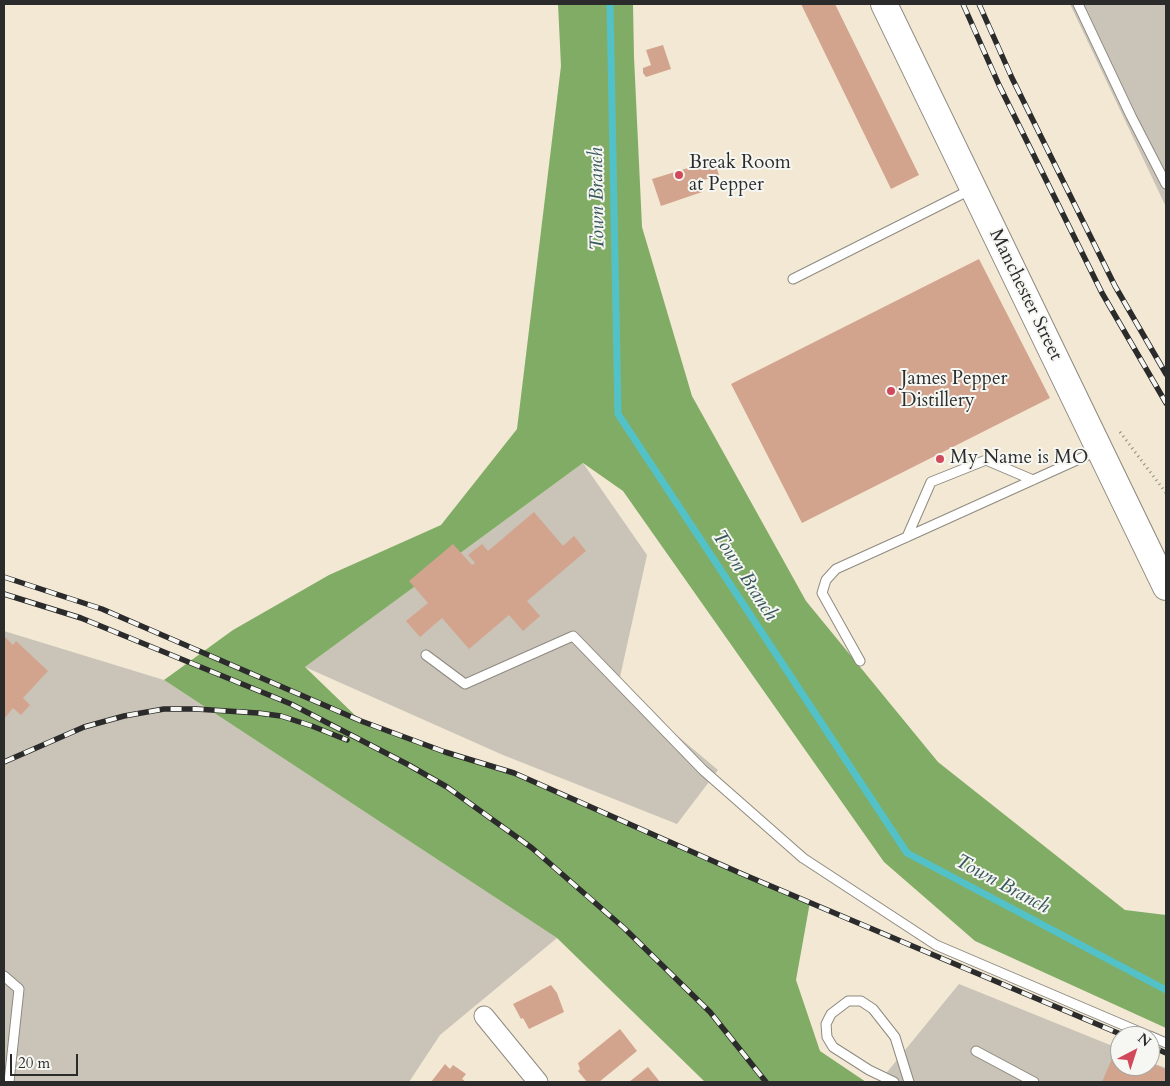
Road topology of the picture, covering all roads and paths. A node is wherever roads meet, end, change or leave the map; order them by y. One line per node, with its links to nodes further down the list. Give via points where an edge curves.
1 (884, 4): 4 (main road, Manchester Street)
2 (1078, 4): 3 (lane)
3 (1166, 184)
4 (973, 188): 5 (lane); 6 (main road, Manchester Street)
5 (793, 279)
6 (1100, 449): 7 (lane); 9 (main road, Manchester Street)
7 (1033, 480): 8 (lane); 8 (lane, via 986,460 931,482)
8 (907, 537): 11 (lane, via 836,569 826,580 822,592)
9 (1166, 587)
10 (426, 655): 14 (lane, via 465,684 573,636 703,770 803,858 936,945)
11 (860, 661)
12 (4, 976): 16 (lane, via 19,989)
13 (484, 1016): 17 (street)
14 (1126, 1026)
15 (976, 1051): 20 (lane)
16 (10, 1082)
17 (538, 1082)
18 (894, 1082): 19 (lane, via 833,1047 827,1037 826,1024 831,1014 848,1001 861,1001 872,1009 895,1037)
19 (909, 1082)
20 (1034, 1082)

